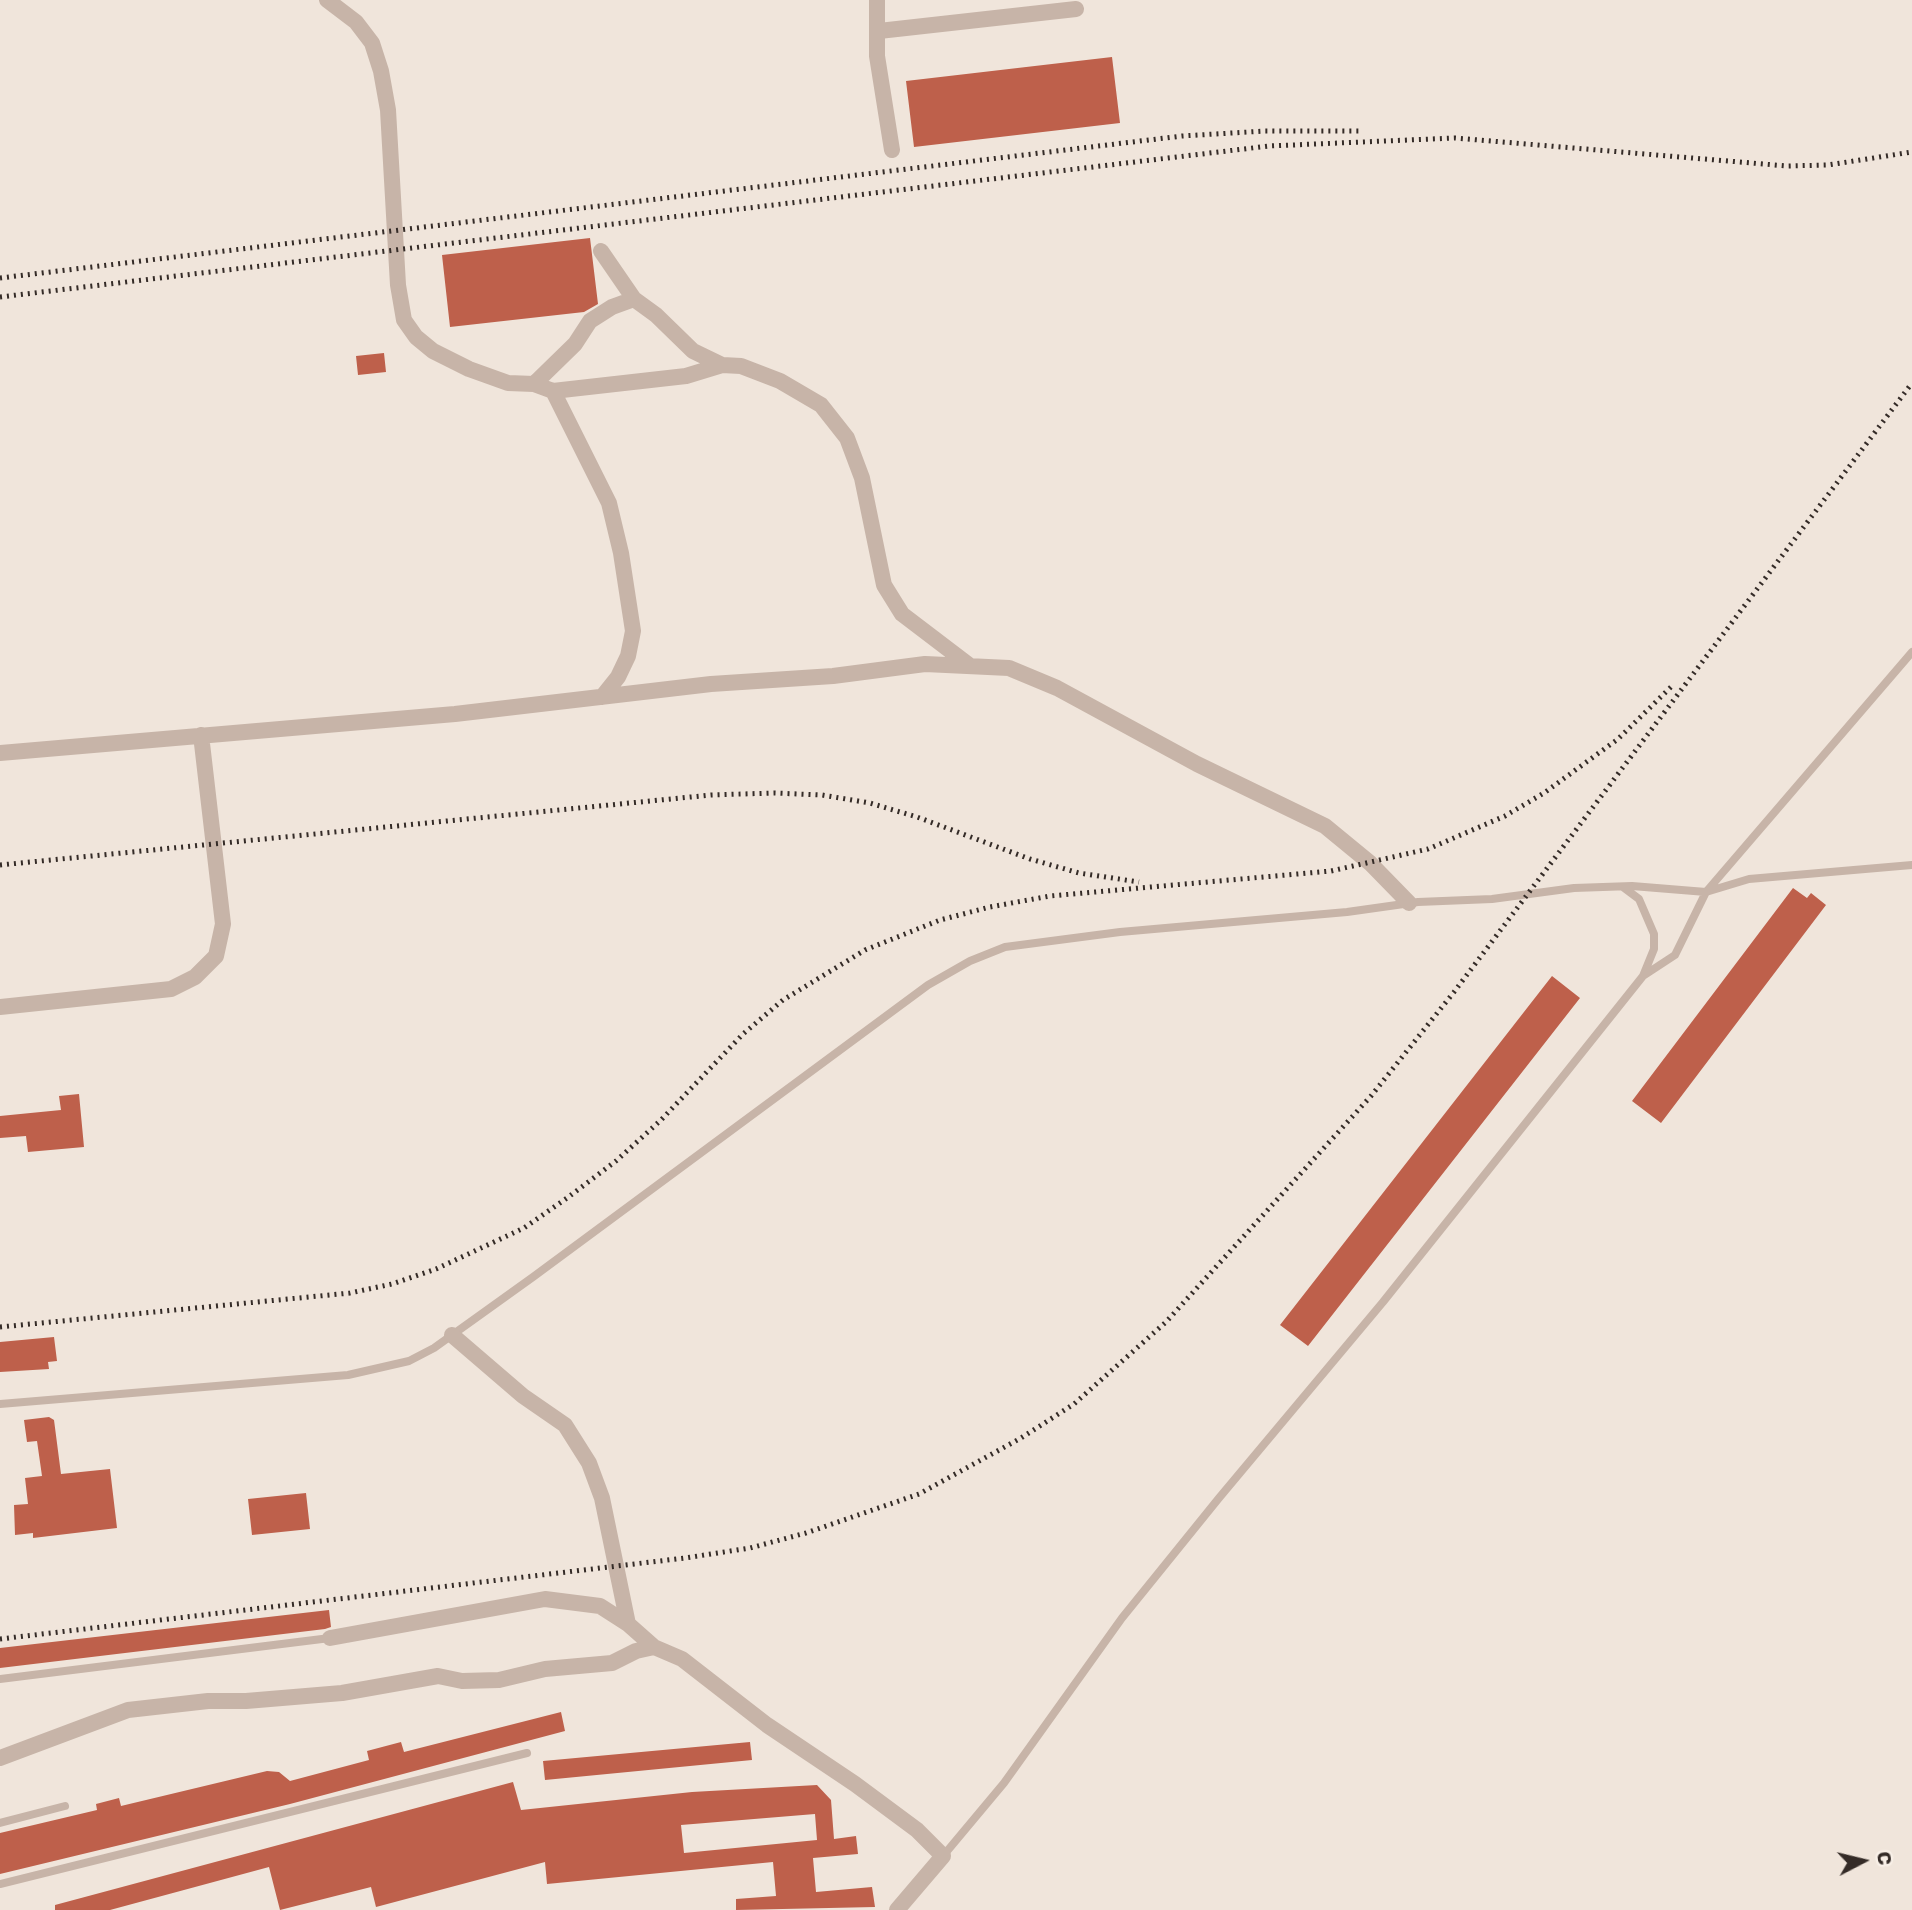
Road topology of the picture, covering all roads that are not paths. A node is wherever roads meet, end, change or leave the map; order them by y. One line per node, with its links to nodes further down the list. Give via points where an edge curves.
1 (327, 0): 9 (street, via 356,22 372,43 381,71 404,320 433,351 469,369 508,383)
2 (877, 0): 4 (street)
3 (1076, 9): 4 (street)
4 (879, 31): 5 (street, via 877,56)
5 (892, 150)
6 (601, 251): 7 (street)
7 (634, 299): 8 (street, via 693,351); 9 (street, via 590,321 575,344)
8 (722, 365): 10 (street, via 686,376); 12 (street, via 741,366 780,381 821,405 847,438 862,478 884,586 902,614)
9 (534, 384): 10 (street)
10 (552, 391): 13 (street, via 609,503 631,606 628,656)
11 (1912, 652): 18 (lane)
12 (970, 665): 13 (street, via 925,664); 19 (street, via 1009,668 1056,688 1325,826)
13 (602, 697): 14 (street)
14 (201, 735): 15 (street); 21 (street, via 223,924 216,957 195,977 171,989)
15 (0, 753)
16 (1912, 865): 18 (lane, via 1749,879)
17 (1623, 887): 18 (lane); 19 (lane); 20 (lane, via 1639,899 1654,934 1654,949)
18 (1706, 892): 20 (lane, via 1675,955)
19 (1409, 903): 22 (lane, via 1030,943 970,961 928,985)
20 (1643, 976): 32 (lane, via 1383,1302 1122,1618 1004,1783)
21 (0, 1007)
22 (452, 1335): 23 (lane, via 410,1361 348,1375); 24 (street, via 565,1425 589,1463 602,1498)
23 (0, 1404)
24 (628, 1624): 25 (street, via 600,1606 545,1599); 26 (street)
25 (330, 1637): 27 (lane)
26 (654, 1647): 29 (street, via 612,1663 545,1669 499,1680 438,1676 341,1693 128,1710); 32 (street, via 682,1658 767,1725 907,1823)
27 (0, 1679)
28 (527, 1754): 33 (lane)
29 (0, 1758)
30 (65, 1806): 31 (lane)
31 (0, 1823)
32 (943, 1856): 34 (street)
33 (0, 1884)
34 (897, 1910)

